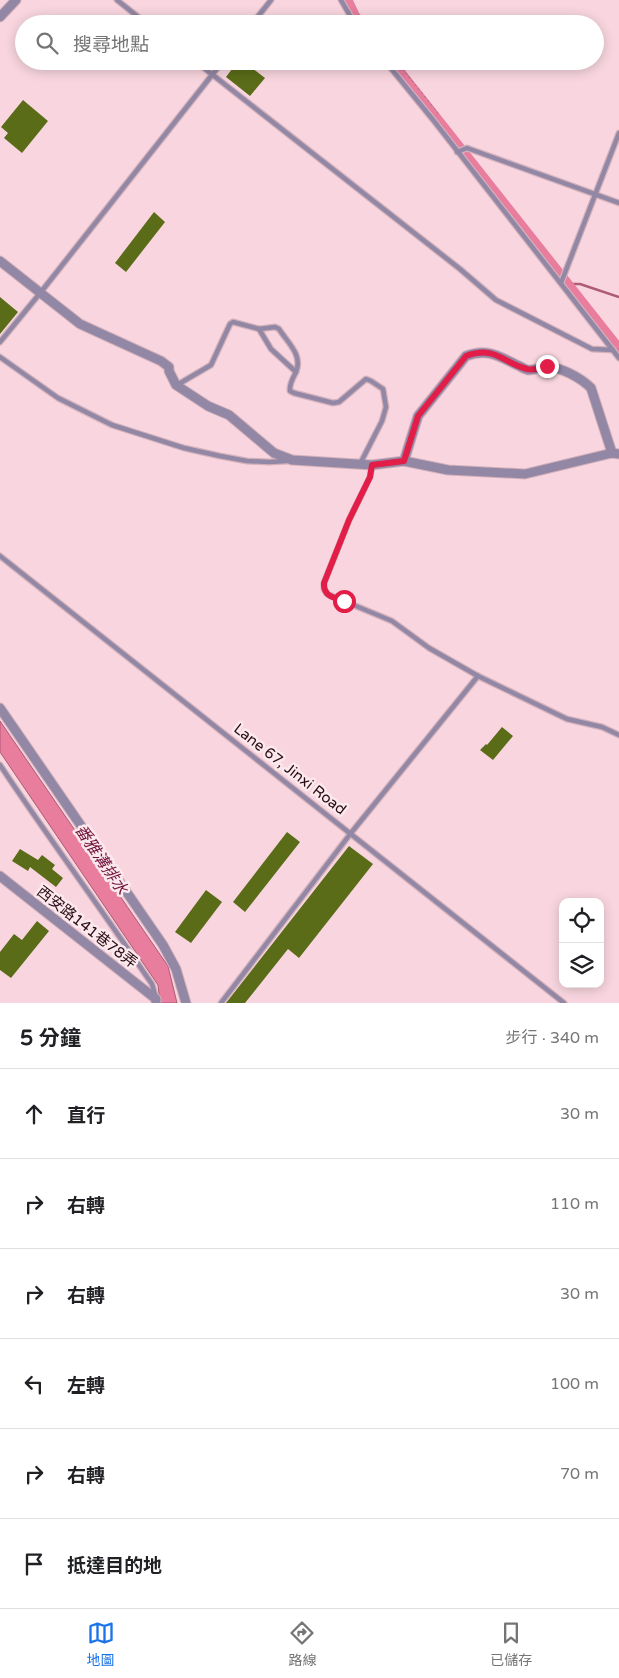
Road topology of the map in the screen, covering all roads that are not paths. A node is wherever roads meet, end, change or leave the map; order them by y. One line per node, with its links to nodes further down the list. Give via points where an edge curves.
1 (16, 0): 8 (street)
2 (117, 0): 5 (lane)
3 (271, 0): 6 (lane)
4 (341, 0): 7 (lane)
5 (136, 15)
6 (259, 15)
7 (350, 15)
8 (0, 17)
9 (206, 70): 12 (lane)
10 (216, 70): 12 (lane)
11 (392, 70): 14 (lane)
12 (212, 75): 19 (lane); 22 (lane, via 496,300 592,349)
13 (619, 132): 15 (lane)
14 (457, 152): 15 (lane, via 467,148); 18 (lane)
15 (596, 194): 16 (lane); 18 (lane)
16 (619, 203)
17 (0, 261): 19 (street)
18 (561, 283): 22 (lane)
19 (41, 292): 21 (lane); 26 (street, via 80,324 161,361 168,367)
20 (259, 329): 25 (lane, via 271,349); 25 (lane, via 279,329 299,358); 26 (lane, via 232,322 211,365)
21 (0, 342)
22 (613, 350): 24 (lane)
23 (0, 357): 28 (lane, via 58,398 112,426 220,456 247,461)
24 (619, 358)
25 (296, 372): 30 (lane, via 290,391 334,403 366,379 383,389 386,407 382,422)
26 (176, 386): 28 (street, via 229,415 274,452)
27 (615, 454): 29 (street, via 525,474 448,470); 29 (street, via 591,388 580,378 547,366 529,370 490,352 466,356 418,416)
28 (292, 460): 30 (street)
29 (404, 461): 31 (street)
30 (360, 464): 31 (street)
31 (372, 465): 33 (lane, via 370,477 324,583 324,591 392,621 429,648)
32 (0, 556): 37 (lane, Lane 67, Jinxi Road)
33 (478, 676): 35 (lane, via 567,720 602,727); 37 (lane)
34 (0, 708): 40 (street, via 163,945 176,969)
35 (619, 735)
36 (0, 765): 39 (lane, via 146,974)
37 (352, 833): 41 (lane); 42 (lane, Lane 67, Jinxi Road)
38 (0, 876): 39 (street, 西安路141巷78弄)
39 (156, 1001)
40 (186, 1003)
41 (221, 1003)
42 (564, 1003)

